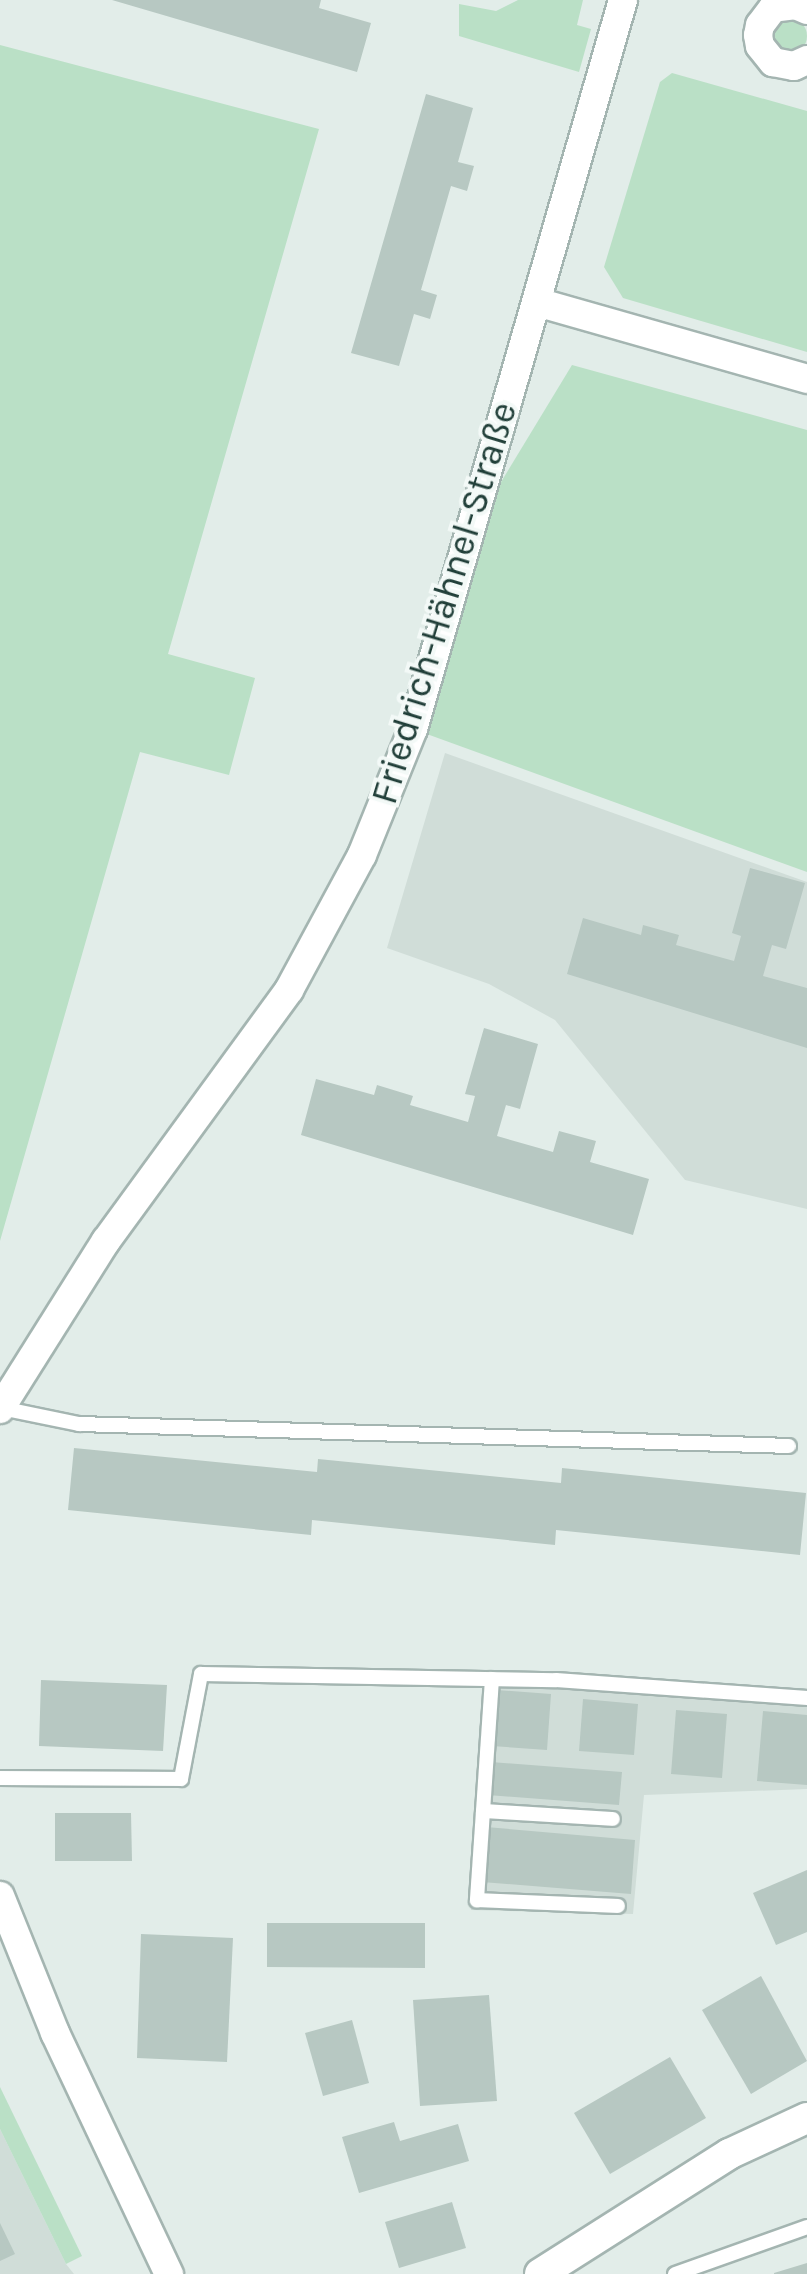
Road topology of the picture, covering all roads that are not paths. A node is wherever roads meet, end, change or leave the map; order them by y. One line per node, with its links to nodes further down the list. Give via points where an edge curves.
1 (622, 0): 4 (street, Friedrich-Hähnel-Straße)
2 (807, 10): 3 (street, via 796,4 774,8 758,35 774,62 794,66)
3 (807, 60)
4 (537, 302): 5 (street); 6 (street, Friedrich-Hähnel-Straße, via 413,729 362,856 289,990 106,1241)
5 (807, 379)
6 (0, 1409): 7 (lane, via 79,1424)
7 (789, 1446)
8 (492, 1679): 9 (lane); 10 (lane, via 201,1674 181,1778); 11 (lane)
9 (807, 1698)
10 (0, 1778)
11 (483, 1811): 12 (lane); 14 (lane, via 477,1900)
12 (613, 1819)
13 (0, 1896): 17 (street, via 55,2033)
14 (618, 1906)
15 (807, 2118): 18 (street, via 728,2154)
16 (807, 2227): 19 (lane)
17 (169, 2274)
18 (540, 2274)
19 (675, 2274)

